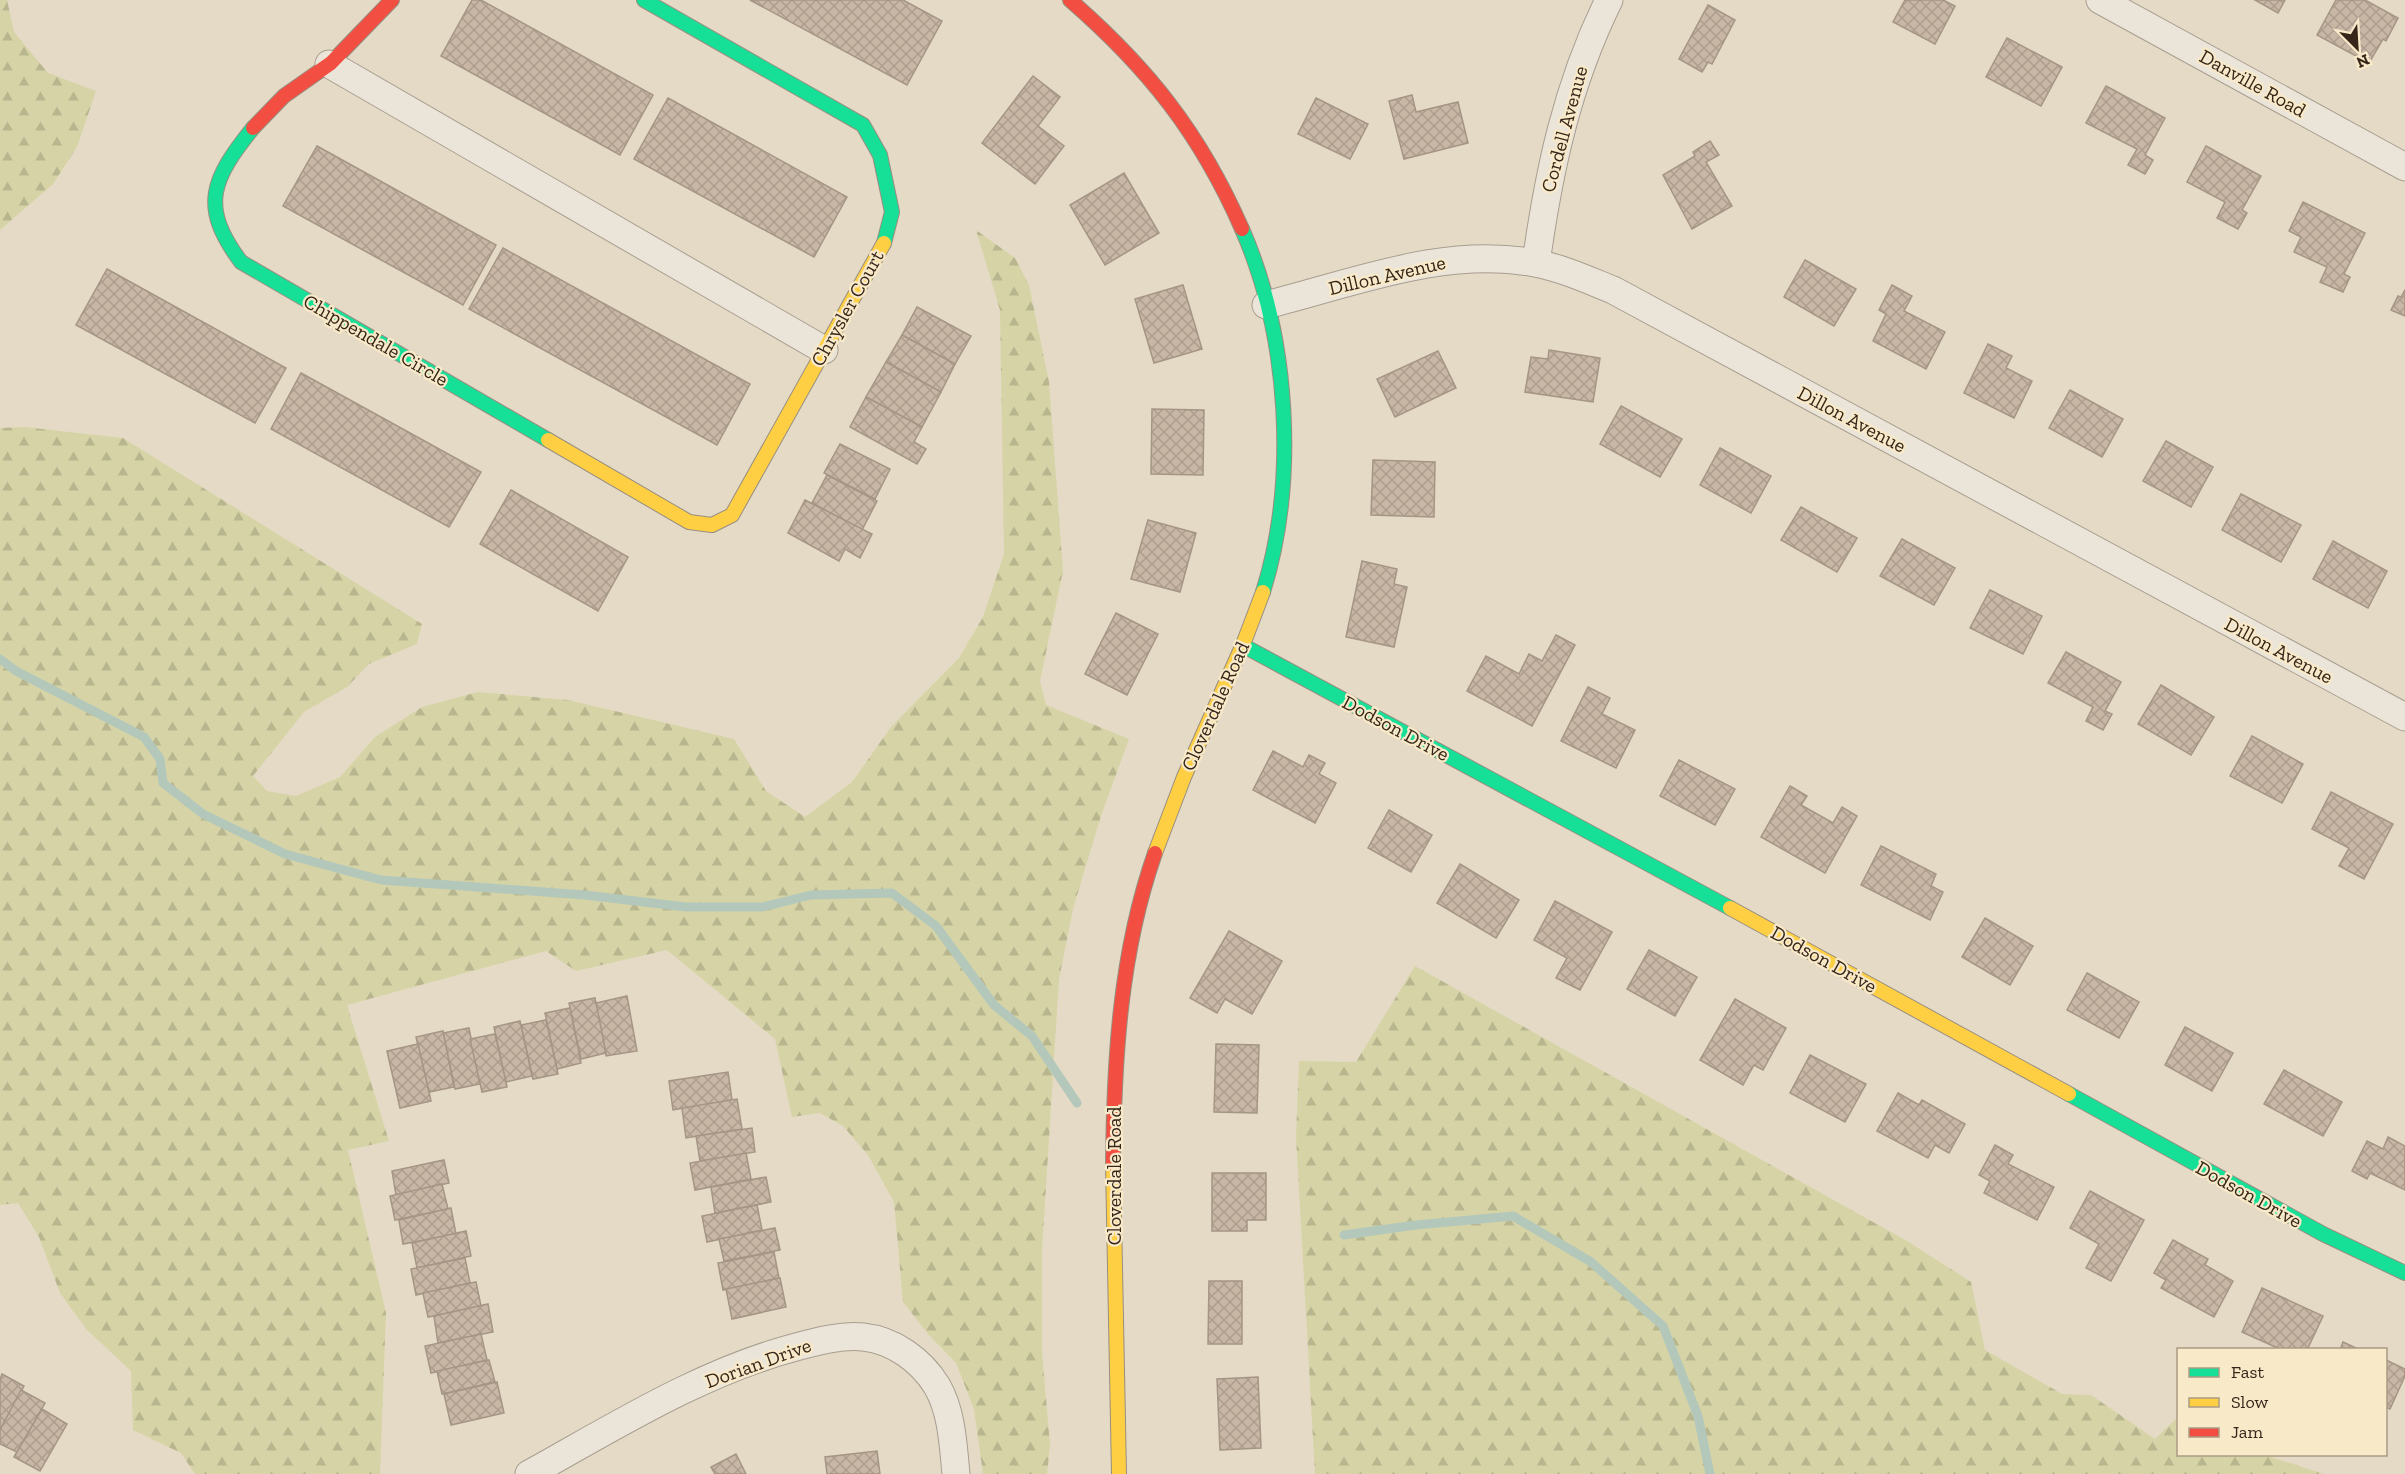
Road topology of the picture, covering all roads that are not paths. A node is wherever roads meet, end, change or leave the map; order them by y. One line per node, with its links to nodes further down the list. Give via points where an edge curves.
1 (392, 0): 6 (street, Chippendale Circle)
2 (644, 0): 10 (street, Chrysler Court, via 863,125 880,155 892,212 885,240)
3 (1070, 0): 9 (street, Cloverdale Road, via 1112,37 1157,86 1197,140 1229,198 1254,259)
4 (1609, 0): 8 (street, Cordell Avenue, via 1572,90 1547,194)
5 (2100, 0): 7 (street, Danville Road)
6 (329, 64): 10 (street); 11 (street, Chippendale Circle, via 278,100 245,137 222,176 213,208 222,235 241,262 689,522 712,525)
7 (2405, 167)
8 (1536, 263): 9 (street, Dillon Avenue, via 1472,257 1437,261); 13 (street, Dillon Avenue, via 1613,290)
9 (1266, 305): 12 (street, Cloverdale Road, via 1281,386 1284,459 1279,518 1264,588)
10 (824, 350): 11 (street, Chrysler Court)
11 (732, 514)
12 (1242, 645): 14 (street, Dodson Drive, via 1788,939 2313,1229); 17 (street, Cloverdale Road, via 1160,839 1137,916 1120,1010 1112,1170)
13 (2405, 717)
14 (2405, 1273)
15 (529, 1474): 16 (street, Dorian Drive, via 673,1395 778,1351 846,1337 880,1341 902,1350 928,1373 945,1403)
16 (956, 1474)
17 (1119, 1474)

